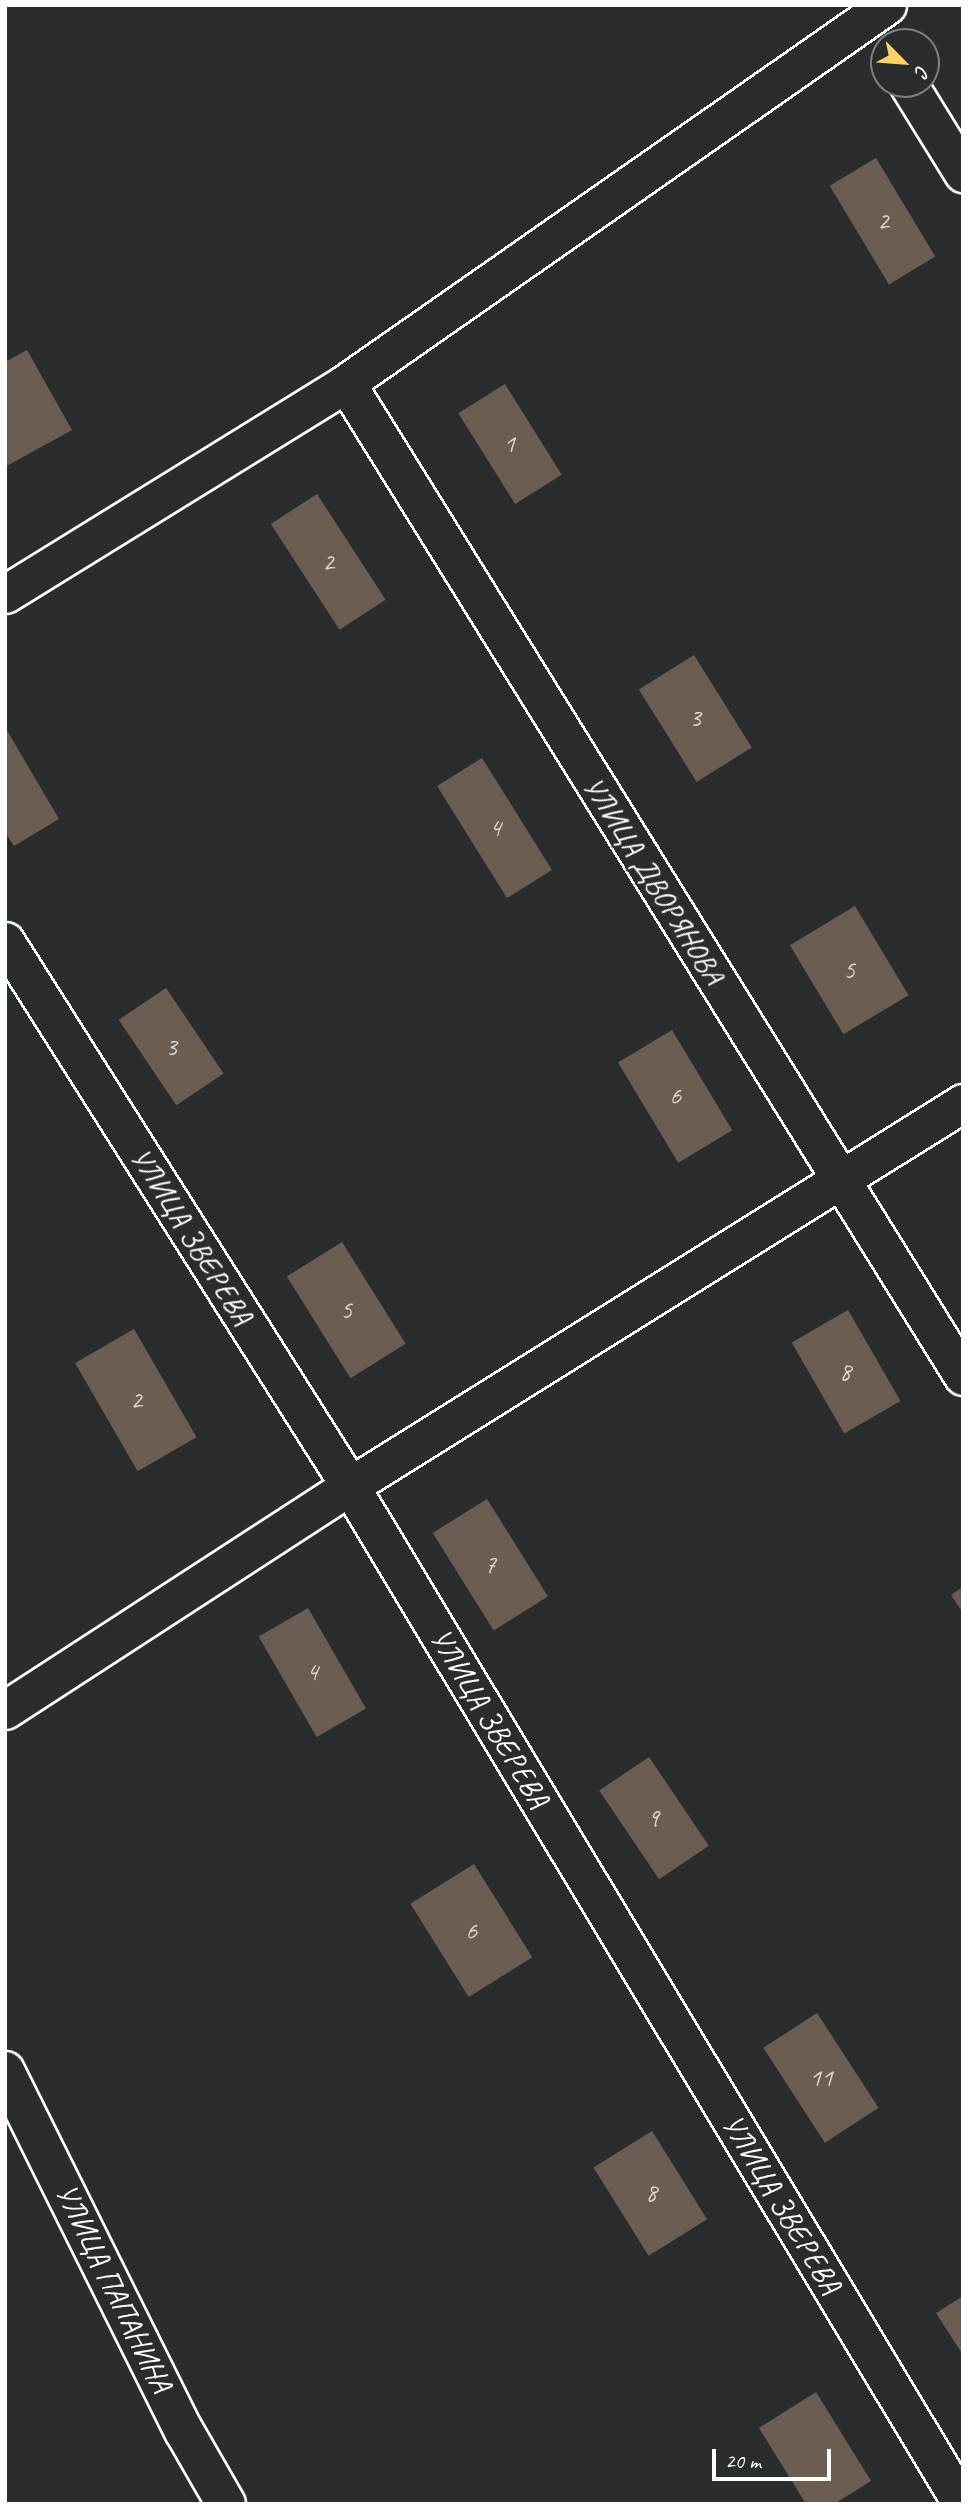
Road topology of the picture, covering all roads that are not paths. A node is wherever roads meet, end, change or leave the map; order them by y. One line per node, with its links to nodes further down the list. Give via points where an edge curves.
1 (880, 23): 4 (street)
2 (917, 98): 3 (street)
3 (963, 173)
4 (346, 383): 5 (street); 8 (street, УЛИЦА ДВОРЯНОВА)
5 (5, 594)
6 (5, 941): 10 (street, УЛИЦА ЗВЕРЕВА)
7 (963, 1103): 8 (street)
8 (841, 1181): 9 (street, УЛИЦА ДВОРЯНОВА); 10 (street)
9 (963, 1376)
10 (350, 1486): 11 (street); 14 (street, УЛИЦА ЗВЕРЕВА)
11 (5, 1710)
12 (5, 2071): 13 (street, УЛИЦА ПАПАНИНА, via 184,2431)
13 (226, 2504)
14 (962, 2504)

